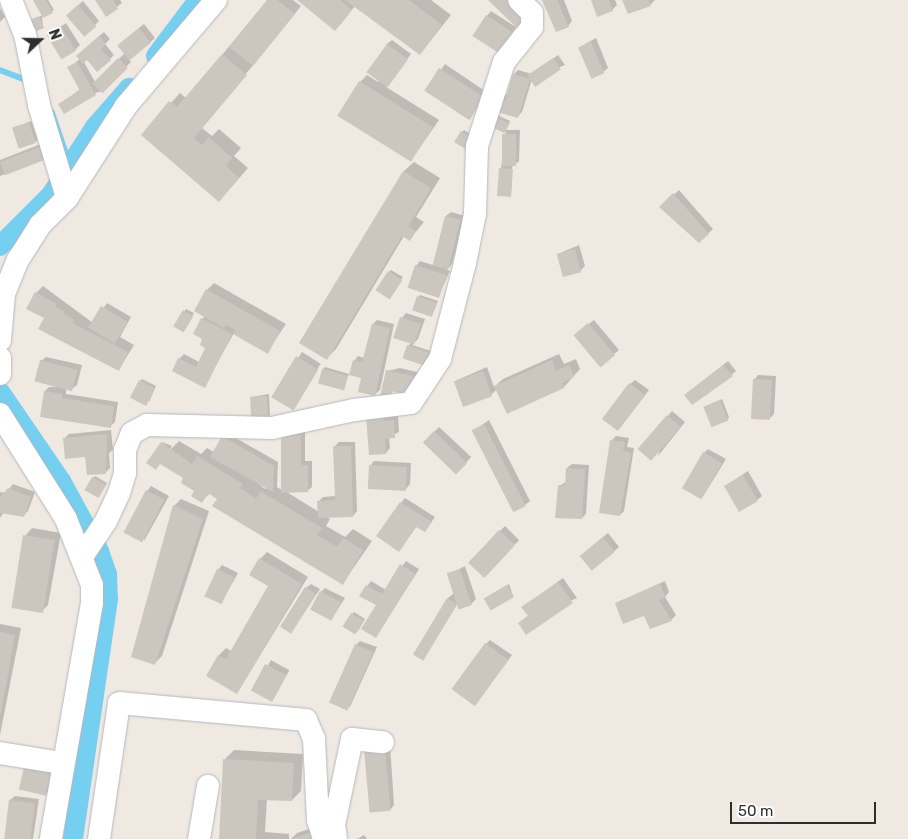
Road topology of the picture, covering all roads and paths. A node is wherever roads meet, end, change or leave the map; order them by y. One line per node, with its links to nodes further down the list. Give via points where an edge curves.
1 (11, 0): 4 (street, via 25,34 39,104)
2 (216, 0): 4 (street, via 126,106)
3 (519, 0): 7 (street, via 532,13 532,27 504,62 480,136 475,214 440,359 412,403 354,410 272,428 146,425 132,433 125,450 125,473 106,521)
4 (63, 188): 5 (street, via 18,260 4,294)
5 (0, 340)
6 (0, 414): 7 (street)
7 (86, 552): 10 (street, via 92,603)
8 (383, 742): 16 (street, via 352,739 334,826)
9 (0, 753): 10 (street)
10 (62, 763): 12 (street)
11 (208, 786): 14 (street)
12 (50, 839)
13 (99, 839): 15 (street, via 119,703 306,720 314,739 318,820)
14 (199, 839)
15 (324, 839)
16 (336, 839)

